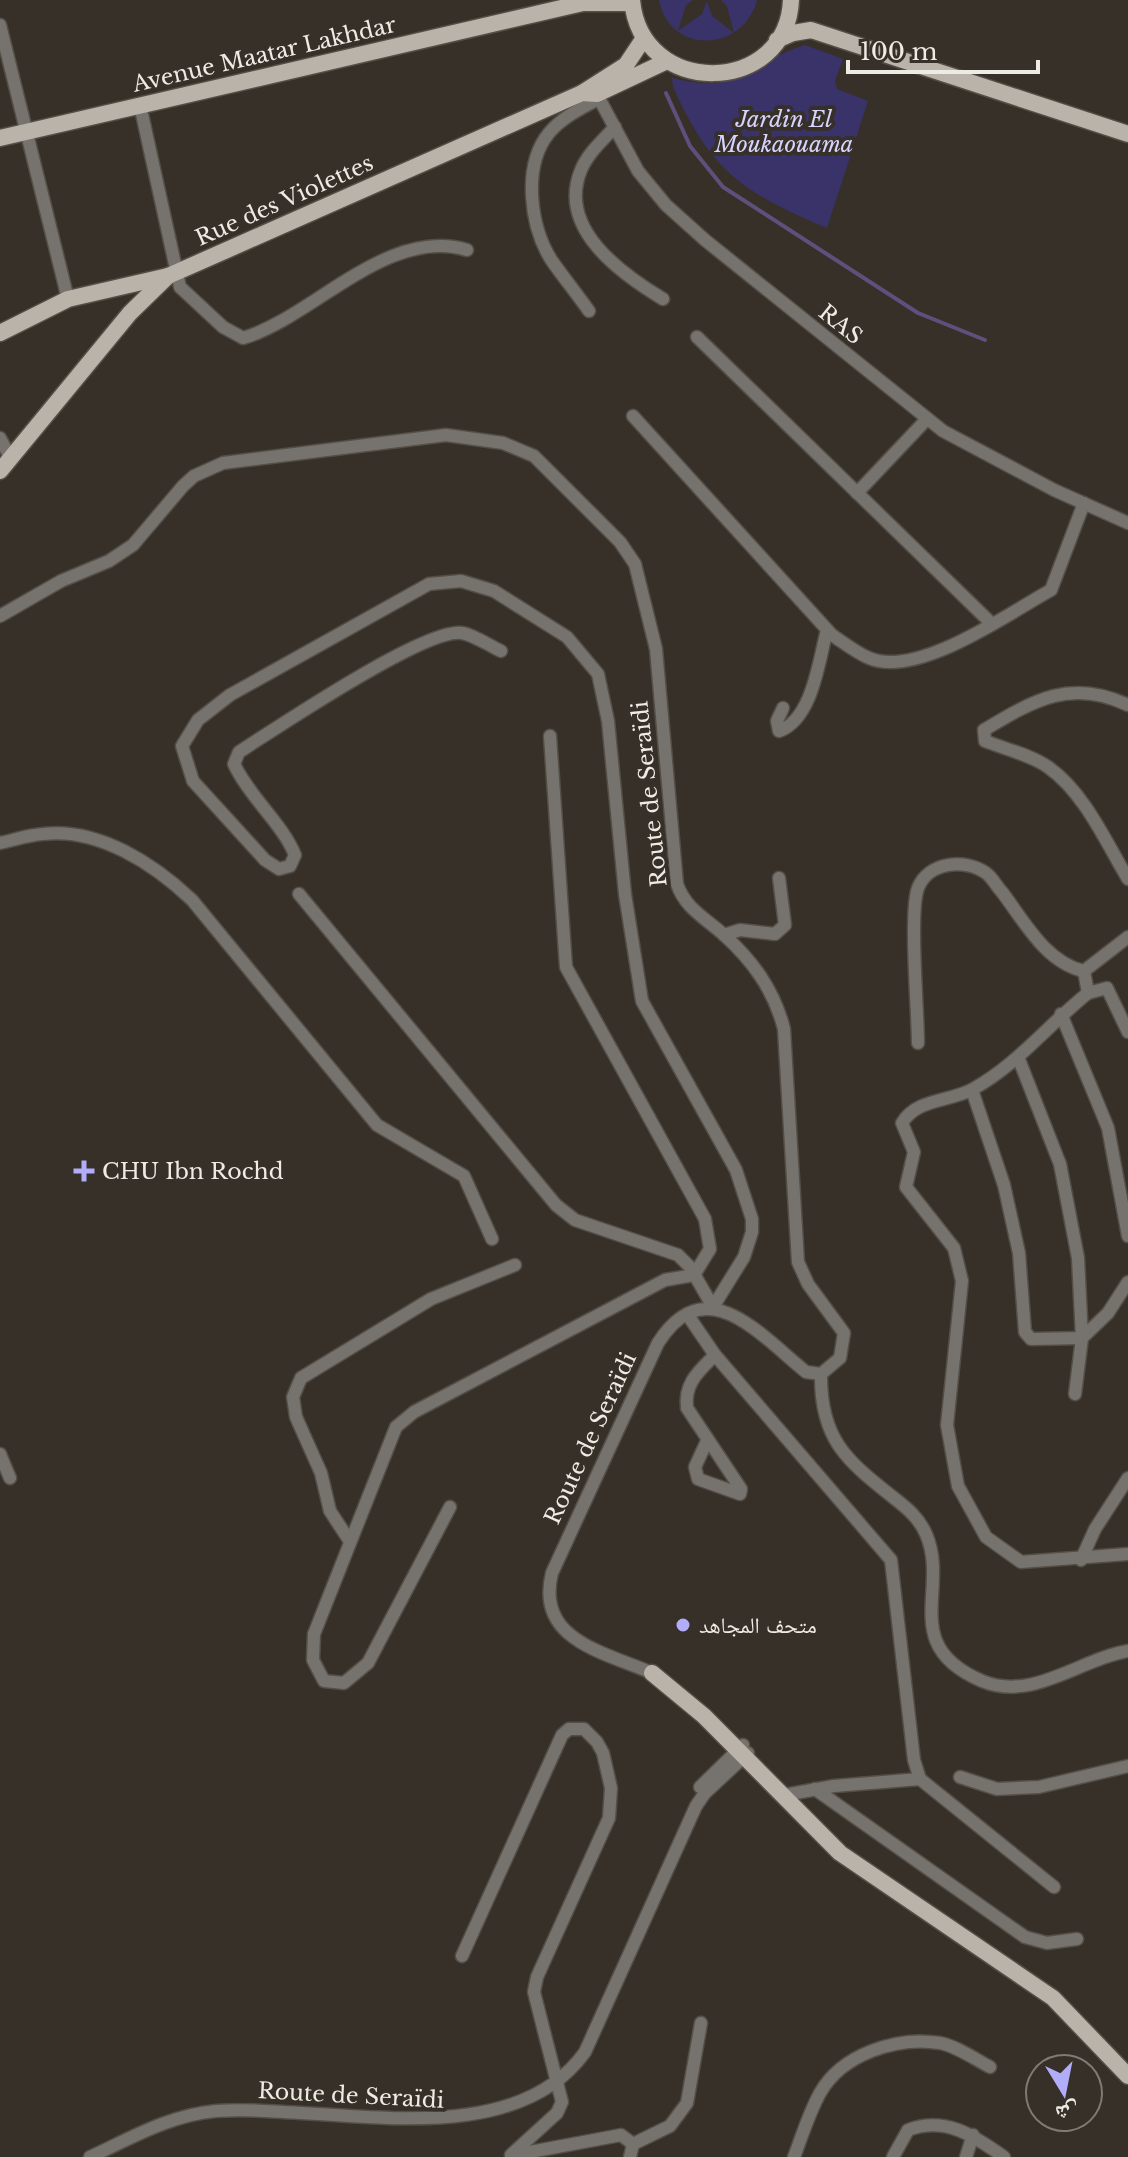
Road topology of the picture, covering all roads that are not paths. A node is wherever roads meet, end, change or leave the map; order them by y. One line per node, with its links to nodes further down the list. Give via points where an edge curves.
1 (632, 1): 2 (main road, Avenue Maatar Lakhdar); 6 (main road)
2 (586, 2): 10 (main road, Avenue Maatar Lakhdar)
3 (791, 3): 5 (main road); 7 (main road)
4 (0, 25): 12 (street)
5 (811, 30): 7 (main road); 13 (main road)
6 (644, 38): 8 (main road); 9 (main road, via 626,65)
7 (777, 40): 8 (main road, via 760,58 714,75 689,72)
8 (667, 61): 9 (main road)
9 (593, 92): 11 (street, RAS); 16 (main road, Rue des Violettes); 19 (street, via 549,133 532,178 538,228 551,259)
10 (140, 105): 12 (main road, Avenue Maatar Lakhdar); 16 (street)
11 (615, 127): 18 (street, via 582,168 575,194 580,222 610,262); 23 (street, RAS, via 638,171 666,205)
12 (25, 132): 14 (main road, Avenue Maatar Lakhdar); 17 (street)
13 (1128, 134)
14 (0, 138)
15 (467, 250): 16 (street, via 449,244 423,246 344,279 260,333 243,338 223,327)
16 (172, 273): 17 (main road, Rue des Violettes); 25 (main road, via 130,313)
17 (68, 299): 20 (main road, Rue des Violettes)
18 (663, 299)
19 (589, 311)
20 (0, 333)
21 (697, 337): 26 (street)
22 (633, 416): 31 (street)
23 (927, 419): 26 (street); 27 (street, RAS)
24 (0, 438): 25 (street)
25 (5, 464)
26 (857, 493): 30 (street)
27 (1084, 503): 28 (street, RAS); 30 (street, via 1051,590)
28 (1128, 523)
29 (0, 616): 40 (street, Route de Seraïdi, via 133,545 194,476 223,463 446,435 503,443 534,456 620,542 635,564 656,649 677,884 691,908)
30 (991, 623): 31 (street, via 932,655 901,661 872,659)
31 (827, 630): 34 (street, via 806,703 779,731)
32 (501, 651): 54 (street, via 462,633 443,635 239,752 234,764 289,841 295,855 290,866 279,869 250,848 193,781 182,746 198,720 230,695 429,584 461,581 494,591 567,637 598,674 608,721 642,1001 736,1170 749,1206 749,1245)
33 (1128, 705): 38 (street, via 1105,694 1077,691 1035,700 984,730 983,736 1047,766 1063,781)
34 (783, 708)
35 (550, 736): 52 (street, via 566,967 709,1228 707,1259)
36 (0, 843): 50 (street, via 44,833 76,834 107,844 166,876 192,900 377,1125 464,1176)
37 (779, 878): 40 (street, via 785,925 775,934 740,930)
38 (1128, 879)
39 (299, 894): 52 (street, via 564,1214 670,1251)
40 (724, 935): 58 (street, Route de Seraïdi, via 770,988 784,1029 798,1262 844,1333 840,1358)
41 (1128, 937): 42 (street)
42 (1084, 971): 43 (street); 46 (street, via 1069,968 1048,951 987,873 957,863 932,870 918,888)
43 (1088, 993): 44 (street); 45 (street, via 1107,988)
44 (1061, 1014): 47 (street); 49 (street, via 1108,1128)
45 (1128, 1032)
46 (918, 1043)
47 (1018, 1057): 48 (street); 56 (street, via 1060,1164 1078,1258)
48 (972, 1090): 56 (street, via 1019,1253 1025,1332 1031,1339); 67 (street, via 918,1107 902,1123 914,1152 906,1187 954,1248 962,1281 947,1425 958,1486 986,1537 1021,1562)
49 (1128, 1236)
50 (492, 1239)
51 (515, 1265): 65 (street, via 431,1299 301,1378 293,1397 296,1417 321,1473 330,1511)
52 (694, 1275): 54 (street); 65 (street, via 665,1280 414,1412 396,1427)
53 (1128, 1282): 56 (street, via 1108,1313)
54 (713, 1307): 55 (street, Route de Seraïdi); 58 (street, via 731,1313 806,1372)
55 (687, 1314): 57 (street); 69 (street, Route de Seraïdi, via 658,1343 549,1585 551,1610 565,1632)
56 (1082, 1338): 59 (street)
57 (715, 1355): 60 (street, via 693,1378 686,1395 687,1408); 73 (street, via 891,1560)
58 (821, 1374): 68 (street, via 825,1421 834,1442 911,1512 926,1534 932,1559 931,1623 954,1664 984,1682 1021,1687)
59 (1075, 1394)
60 (707, 1441)
61 (0, 1454): 62 (street)
62 (10, 1478)
63 (1128, 1478): 67 (street)
64 (450, 1507): 65 (street, via 368,1663 349,1681 334,1684 317,1673 311,1647)
65 (349, 1540)
66 (1128, 1554): 67 (street)
67 (1081, 1560)
68 (1128, 1651)
69 (652, 1673): 70 (main road, Route de Seraïdi, via 696,1698)
70 (743, 1751): 75 (main road, Route de Seraïdi); 76 (main road, Route de Seraïdi); 83 (street, Route de Seraïdi, via 691,1797 585,2052)
71 (1128, 1766): 72 (street, via 1039,1787 997,1789)
72 (960, 1777)
73 (920, 1779): 74 (street); 77 (street)
74 (815, 1789): 75 (street); 78 (street, via 1025,1937 1047,1943)
75 (790, 1794): 76 (main road, Route de Seraïdi)
76 (853, 1863): 82 (main road, Route de Seraïdi, via 1053,1998)
77 (1054, 1887)
78 (1077, 1939)
79 (462, 1956): 83 (street, via 562,1735 584,1729 603,1753 611,1808 535,1985)
80 (701, 2023): 85 (street, via 687,2103 670,2126)
81 (990, 2067): 88 (street, via 943,2043 891,2043 862,2055 820,2092)
82 (1128, 2076)
83 (559, 2084): 86 (street, via 561,2108); 87 (street, Route de Seraïdi, via 517,2107 439,2124 236,2110 194,2114)
84 (973, 2135): 89 (street, via 925,2123 908,2130); 90 (street); 91 (street)
85 (632, 2151): 86 (street, via 621,2135)
86 (508, 2156)
87 (90, 2157)
88 (794, 2157)
89 (893, 2157)
90 (966, 2157)
91 (1004, 2157)

